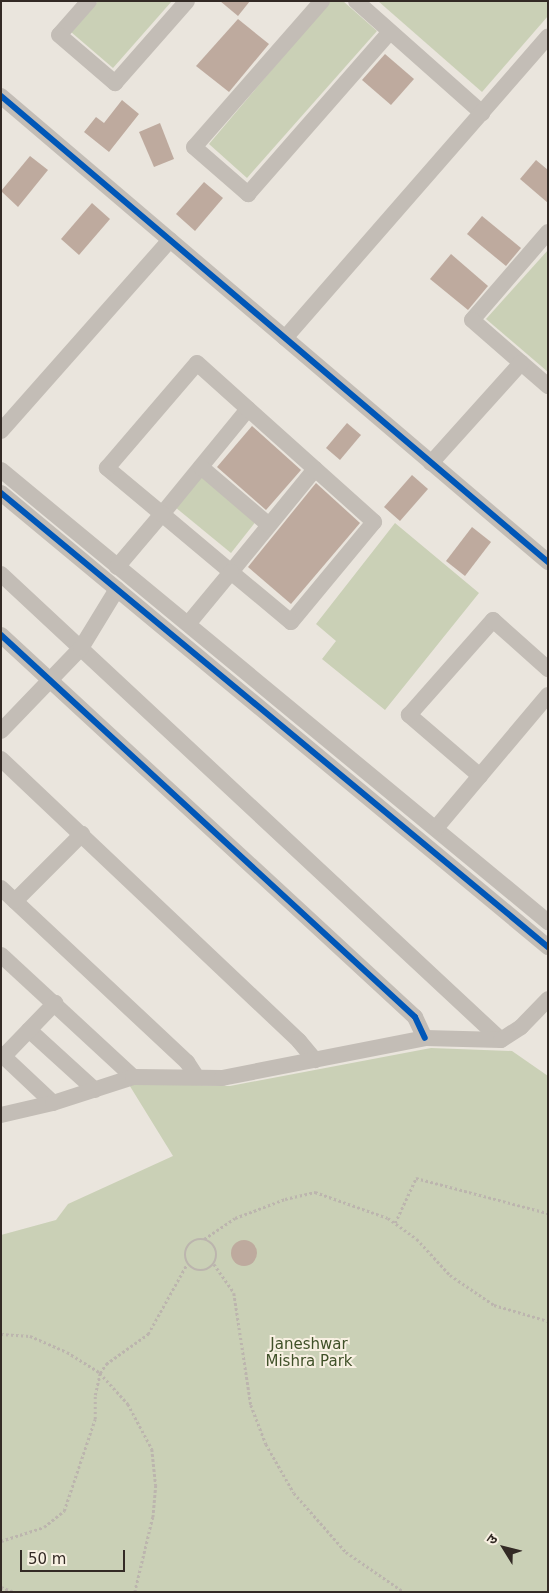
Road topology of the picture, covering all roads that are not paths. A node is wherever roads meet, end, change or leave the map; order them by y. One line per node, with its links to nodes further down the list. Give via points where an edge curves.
1 (89, 1): 2 (street, via 59,35 115,83)
2 (187, 1)
3 (322, 1): 5 (street, via 194,147 248,194)
4 (356, 1): 5 (street)
5 (390, 32): 8 (street)
6 (548, 38): 8 (street)
7 (1, 96): 10 (street)
8 (482, 113): 11 (street)
9 (548, 232): 12 (street, via 472,320)
10 (170, 240): 11 (street); 15 (street)
11 (285, 338): 16 (street)
12 (521, 363): 13 (street); 16 (street)
13 (548, 386)
14 (248, 409): 17 (street); 18 (street); 21 (street, via 197,363 107,468)
15 (1, 431)
16 (431, 463): 23 (street)
17 (201, 467): 21 (street); 22 (street)
18 (314, 469): 22 (street); 25 (street, via 374,522 291,622)
19 (4, 477): 24 (street)
20 (1, 492): 27 (street)
21 (162, 514): 24 (street); 25 (street)
22 (269, 525): 25 (street)
23 (548, 562)
24 (117, 567): 28 (street)
25 (231, 572): 28 (street)
26 (1, 574): 30 (street)
27 (117, 589): 30 (street); 42 (street)
28 (188, 624): 37 (street)
29 (1, 635): 32 (street)
30 (81, 648): 32 (street); 48 (street)
31 (548, 669): 36 (street, via 493,620 409,715)
32 (50, 680): 34 (street); 47 (street, via 415,1017)
33 (548, 695): 36 (street)
34 (1, 731)
35 (1, 759): 38 (street)
36 (480, 776): 37 (street)
37 (436, 828): 41 (street)
38 (82, 834): 40 (street); 50 (street)
39 (1, 888): 40 (street)
40 (15, 901): 51 (street, via 187,1062)
41 (548, 922)
42 (548, 947)
43 (1, 955): 45 (street)
44 (548, 999): 48 (street, via 521,1027)
45 (55, 1003): 46 (street); 52 (street)
46 (29, 1030): 49 (street); 53 (street)
47 (425, 1038): 48 (street); 50 (street)
48 (500, 1040)
49 (2, 1055): 54 (street)
50 (315, 1060): 51 (street, via 222,1078)
51 (196, 1076): 52 (street)
52 (133, 1077): 53 (street)
53 (95, 1090): 54 (street)
54 (53, 1103): 55 (street)
55 (3, 1112)

